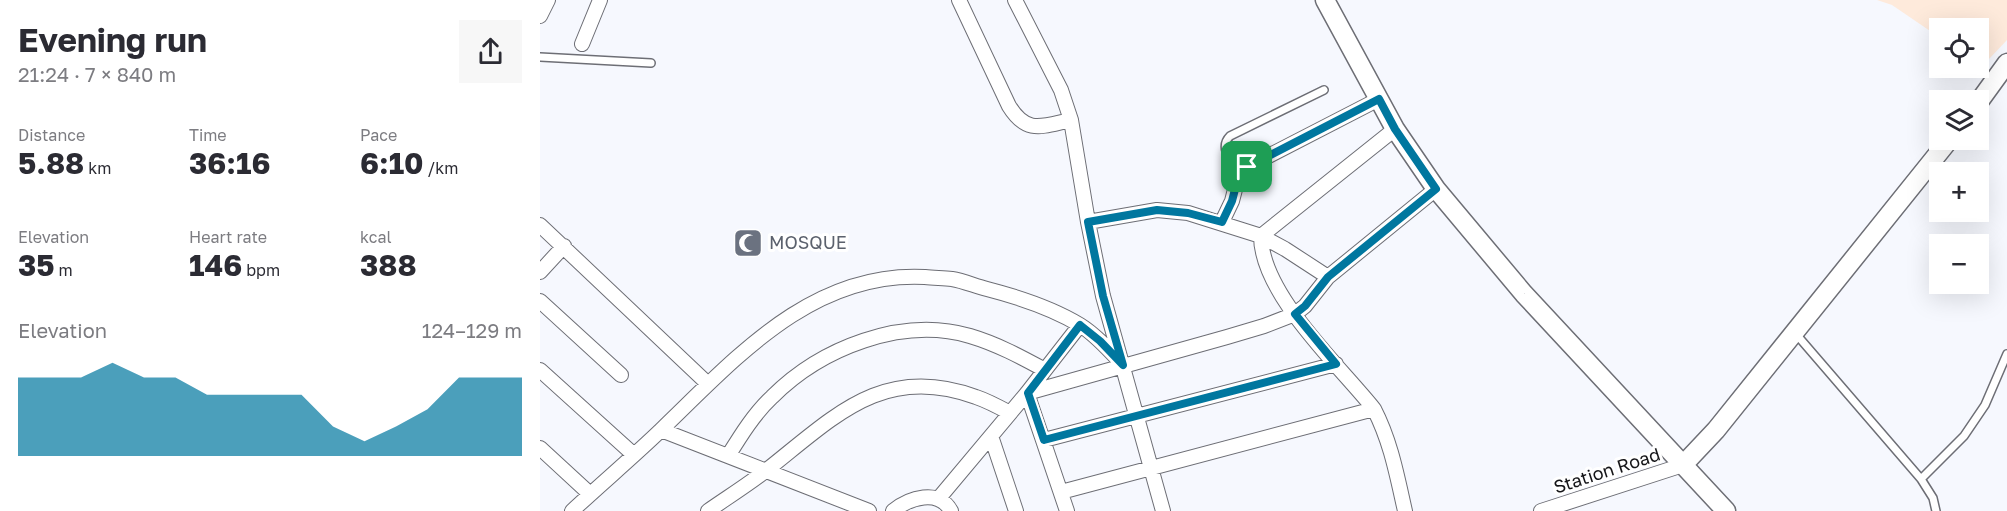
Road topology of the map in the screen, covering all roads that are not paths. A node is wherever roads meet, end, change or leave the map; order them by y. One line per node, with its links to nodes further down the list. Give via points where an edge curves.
1 (600, 0): 5 (street)
2 (959, 0): 14 (street, via 1017,118 1037,127)
3 (1015, 0): 14 (street, via 1061,90)
4 (1325, 0): 13 (main road)
5 (582, 44)
6 (540, 57): 7 (lane)
7 (651, 63)
8 (2007, 63): 10 (main road)
9 (2007, 73): 10 (main road)
10 (1991, 88): 12 (main road)
11 (1324, 90): 17 (lane, via 1230,136 1224,146)
12 (1989, 90)
13 (1379, 99): 15 (main road); 17 (street)
14 (1071, 120): 19 (street)
15 (1395, 129): 18 (main road); 22 (street)
16 (1941, 150): 29 (main road)
17 (1239, 174): 20 (street)
18 (1436, 189): 25 (street); 47 (main road, via 1524,294)
19 (1088, 222): 20 (street, via 1157,210); 32 (street, via 1103,296)
20 (1222, 222): 22 (street)
21 (540, 225): 23 (street)
22 (1262, 236): 25 (street); 27 (street, via 1266,266)
23 (564, 246): 24 (street); 36 (street)
24 (540, 272)
25 (1328, 277): 27 (street)
26 (540, 301): 35 (street)
27 (1295, 314): 31 (street); 32 (street, via 1255,329)
28 (1080, 325): 32 (street); 34 (street); 36 (street, via 1005,294 951,279 905,276 862,283 823,298 782,321)
29 (1794, 332): 47 (main road); 50 (lane)
30 (2007, 354): 50 (lane, via 1985,405 1964,436)
31 (1336, 364): 38 (street); 40 (street)
32 (1123, 365): 37 (street); 40 (street)
33 (540, 370): 45 (street)
34 (1045, 370): 37 (street); 46 (street, via 1005,349 969,336 935,330 899,332 857,343 799,373 748,425)
35 (621, 375)
36 (707, 383): 41 (street)
37 (1028, 393): 39 (street); 43 (street)
38 (1374, 410): 48 (street); 63 (street, via 1394,458)
39 (1010, 413): 42 (street); 49 (street, via 977,397 944,388 913,386 880,392 830,419)
40 (1136, 417): 43 (street); 48 (street)
41 (661, 430): 45 (street); 46 (street)
42 (991, 436): 53 (street); 60 (street)
43 (1044, 440): 51 (street)
44 (540, 448): 52 (street)
45 (633, 454): 52 (street)
46 (728, 456): 49 (street)
47 (1683, 465): 64 (street, Station Road); 65 (main road)
48 (1151, 468): 51 (street); 62 (street)
49 (766, 470): 54 (street); 56 (street)
50 (1921, 479): 66 (lane)
51 (1061, 492): 61 (street)
52 (590, 494): 55 (street)
53 (939, 498): 58 (street, via 927,496 909,501); 59 (street)
54 (834, 504): 57 (street)
55 (572, 511)
56 (708, 511)
57 (869, 511)
58 (893, 511)
59 (951, 511)
60 (1016, 511)
61 (1067, 511)
62 (1163, 511)
63 (1405, 511)
64 (1541, 511)
65 (1726, 511)
66 (1936, 511)

